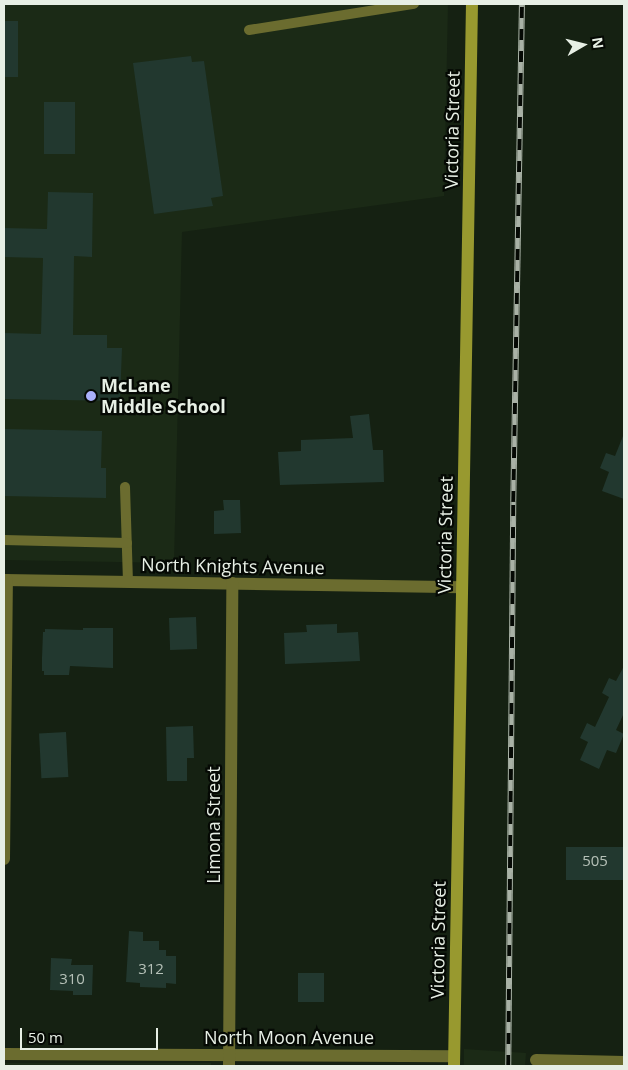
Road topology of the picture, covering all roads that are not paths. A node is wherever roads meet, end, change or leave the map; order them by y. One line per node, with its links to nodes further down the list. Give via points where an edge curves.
1 (414, 4): 3 (lane)
2 (472, 4): 10 (street, Victoria Street)
3 (249, 30)
4 (125, 487): 6 (lane)
5 (4, 540): 6 (lane)
6 (127, 543): 8 (lane)
7 (5, 580): 8 (street, North Knights Avenue); 11 (street)
8 (128, 582): 9 (street, North Knights Avenue)
9 (232, 583): 10 (street, North Knights Avenue); 13 (street, Limona Street)
10 (462, 587): 15 (street, Victoria Street)
11 (4, 859)
12 (4, 1054): 13 (street, North Moon Avenue)
13 (229, 1060): 15 (street, North Moon Avenue)
14 (536, 1060): 17 (street)
15 (454, 1061)
16 (624, 1062): 17 (street)
17 (560, 1063)

